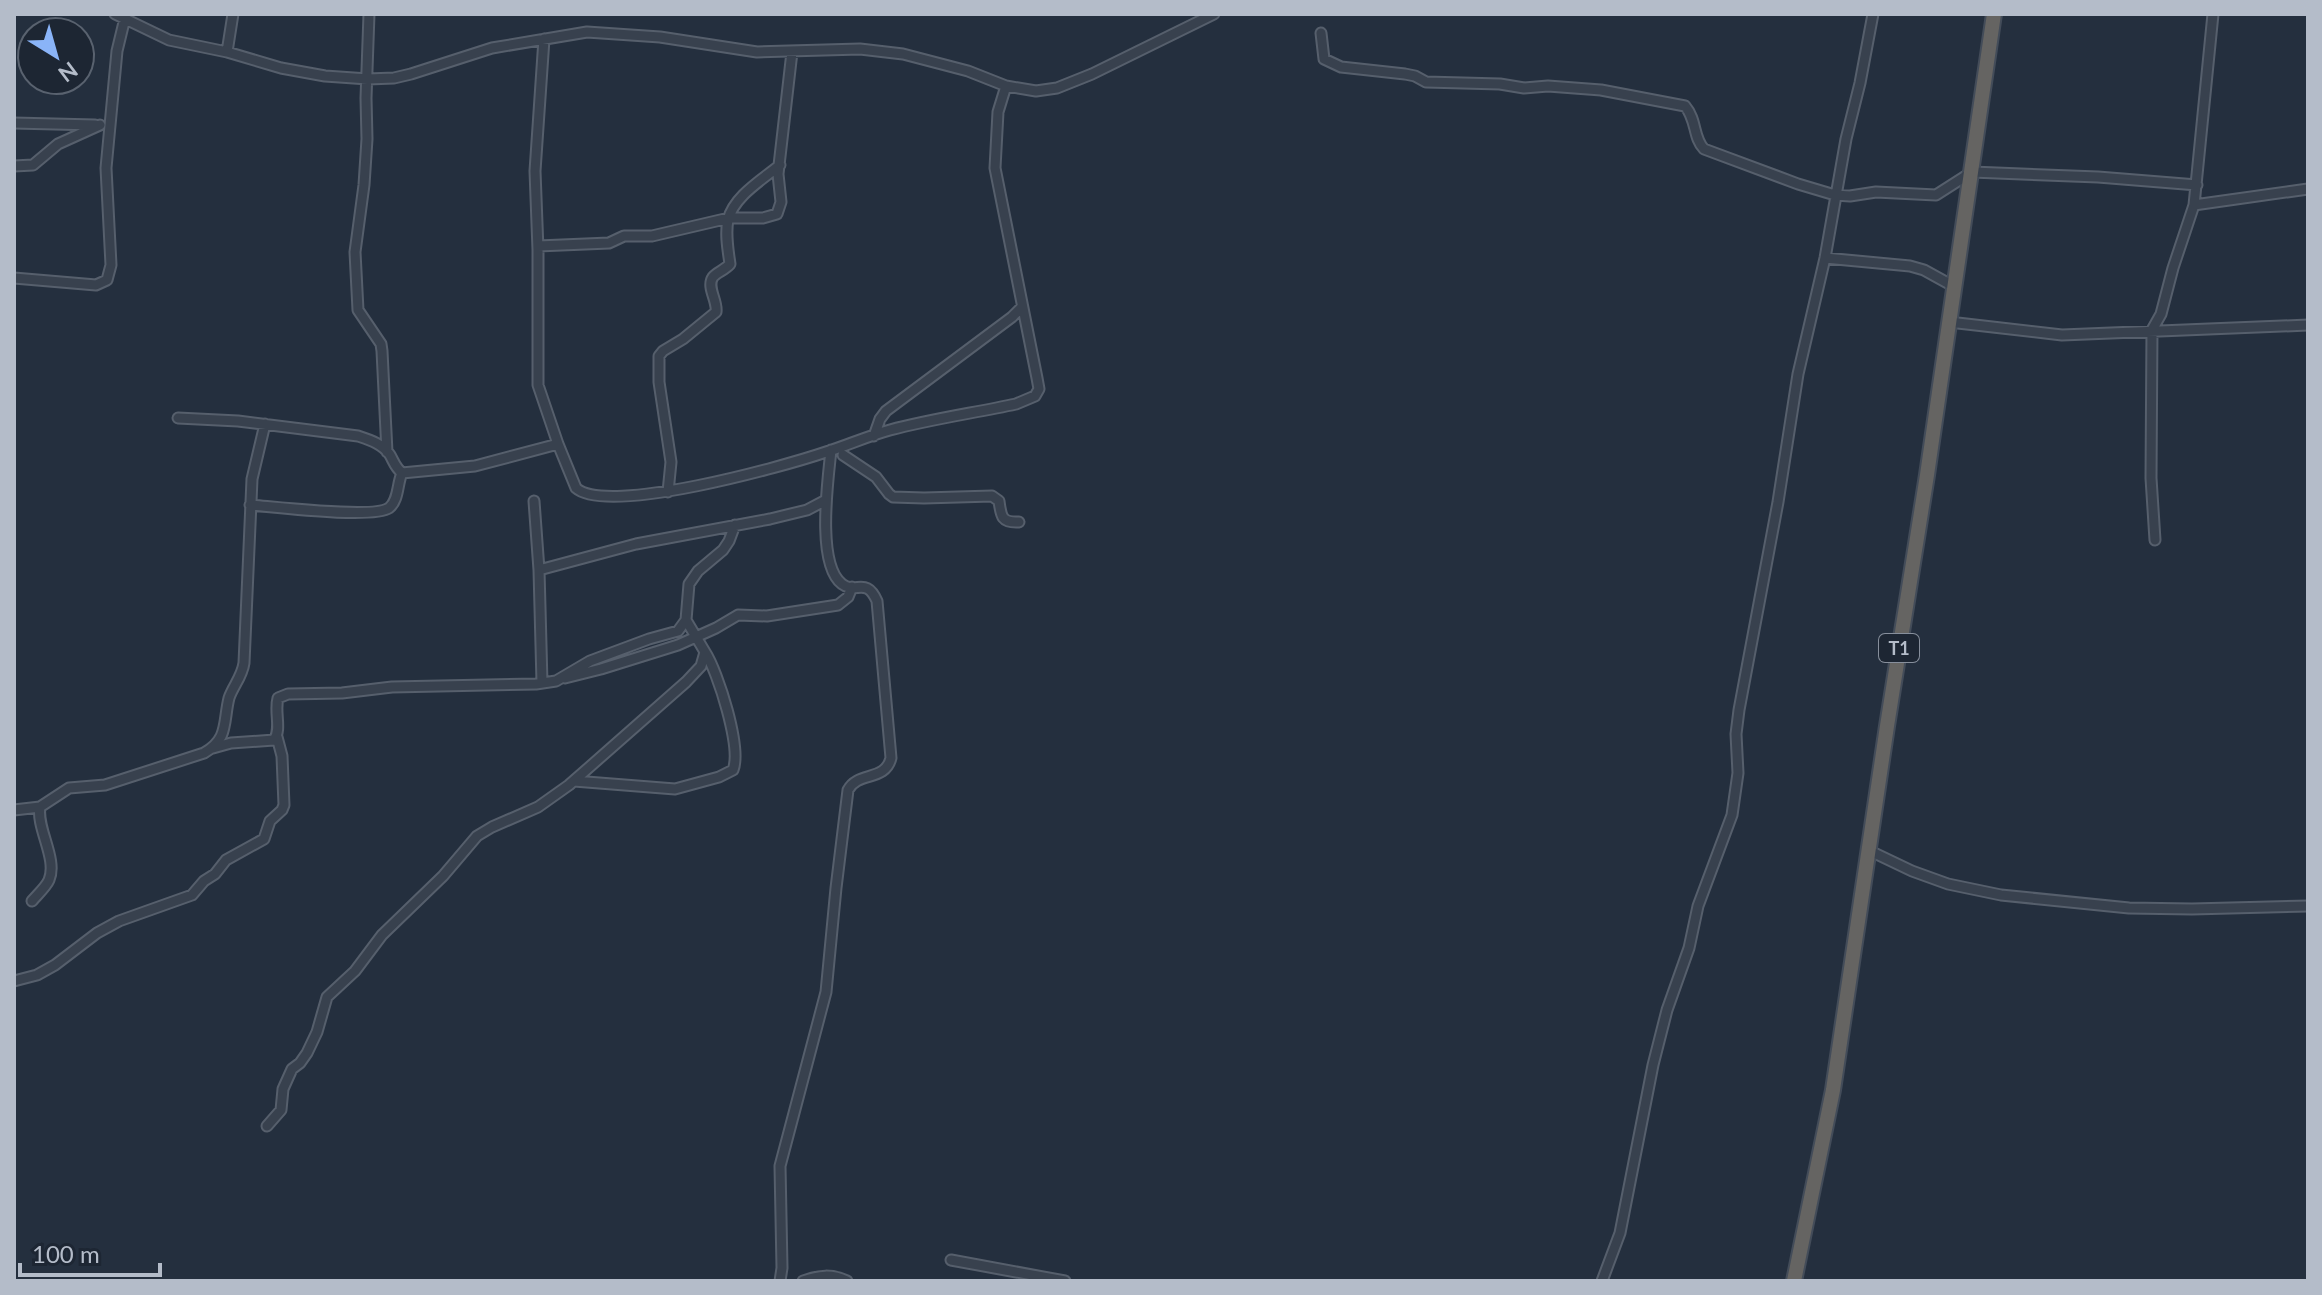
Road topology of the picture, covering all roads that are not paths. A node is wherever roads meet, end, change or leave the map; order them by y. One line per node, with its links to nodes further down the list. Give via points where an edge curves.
1 (233, 14): 10 (street)
2 (369, 14): 12 (street)
3 (1214, 14): 13 (street, via 1057,88)
4 (1873, 14): 22 (street)
5 (1994, 14): 19 (highway, T1)
6 (2213, 14): 20 (street)
7 (120, 16): 10 (street, via 169,40); 16 (street)
8 (1321, 33): 22 (street, via 1324,59 1341,67 1405,74 1426,82 1618,92 1685,106 1704,149)
9 (544, 39): 11 (street, via 587,32); 12 (street, via 492,48 411,74); 25 (street, via 535,171)
10 (227, 52): 12 (street, via 300,72)
11 (792, 52): 13 (street, via 860,49 903,54); 17 (street)
12 (368, 79): 39 (street, via 355,252 358,310 381,344)
13 (1006, 86): 29 (street, via 998,112 995,168)
14 (14, 123): 15 (street)
15 (100, 125): 16 (street); 18 (street, via 58,144 33,165)
16 (111, 125): 27 (street, via 107,280 85,284)
17 (780, 165): 24 (street, via 740,199); 24 (street, via 777,214)
18 (14, 166)
19 (1972, 172): 20 (street); 22 (street, via 1936,195); 28 (highway, T1)
20 (2197, 185): 23 (street)
21 (2308, 189): 23 (street)
22 (1835, 195): 26 (street)
23 (2194, 205): 32 (street)
24 (729, 218): 25 (street, via 609,243); 43 (street, via 730,264 711,282 716,312 659,356 671,462)
25 (538, 246): 36 (street, via 538,385)
26 (1825, 258): 28 (street, via 1910,266); 72 (street, via 1798,374 1739,710 1732,815 1667,1010 1620,1233)
27 (14, 278)
28 (1953, 286): 30 (highway, T1)
29 (1022, 307): 35 (street, via 886,411); 35 (street, via 1039,389 1035,396)
30 (1949, 322): 32 (street, via 2062,335); 62 (highway, T1)
31 (2308, 325): 32 (street)
32 (2152, 330): 49 (street)
33 (178, 418): 34 (street)
34 (265, 424): 39 (street, via 358,436); 46 (street)
35 (874, 436): 37 (street)
36 (558, 444): 41 (street, via 475,466); 43 (street, via 581,492)
37 (850, 444): 38 (street); 40 (street)
38 (831, 450): 42 (street); 43 (street)
39 (387, 452): 41 (street)
40 (843, 455): 42 (street); 47 (street, via 876,477 893,497 992,496 1005,520)
41 (402, 473): 46 (street, via 395,501 379,512)
42 (828, 478): 44 (street)
43 (668, 492)
44 (826, 500): 48 (street, via 807,510); 51 (street, via 829,554 839,582)
45 (534, 501): 50 (street)
46 (250, 505): 58 (street, via 242,672 230,697 224,732)
47 (1019, 522)
48 (735, 525): 50 (street); 52 (street, via 723,550 689,584)
49 (2155, 540)
50 (539, 570): 56 (street)
51 (852, 587): 53 (street, via 838,605 738,615); 68 (street, via 869,588 877,601 891,758 881,774 858,779 848,790 826,992 780,1166)
52 (686, 620): 53 (street); 55 (street, via 678,631 590,661)
53 (696, 636): 54 (street); 55 (street)
54 (705, 652): 59 (street, via 701,666 686,682); 59 (street, via 726,707 737,755 733,770 675,789)
55 (561, 679): 56 (street)
56 (542, 683): 57 (street, via 288,694 276,704)
57 (277, 737): 58 (street); 65 (street, via 284,805 264,839 226,860 192,895 119,921 55,965)
58 (213, 748): 60 (street, via 105,785 69,788)
59 (574, 781): 66 (street, via 538,807 477,836 382,935 327,997 307,1053 283,1089 281,1110)
60 (40, 807): 61 (street); 63 (street, via 50,879)
61 (14, 810)
62 (1868, 850): 64 (street, via 1948,884 2001,895 2129,908); 73 (highway, T1, via 1833,1090)
63 (32, 901)
64 (2308, 906)
65 (14, 981)
66 (267, 1126)
67 (951, 1260): 71 (street)
68 (780, 1281)
69 (803, 1281): 70 (street, via 831,1275)
70 (847, 1281)
71 (1065, 1281)
72 (1602, 1281)
73 (1794, 1281)

